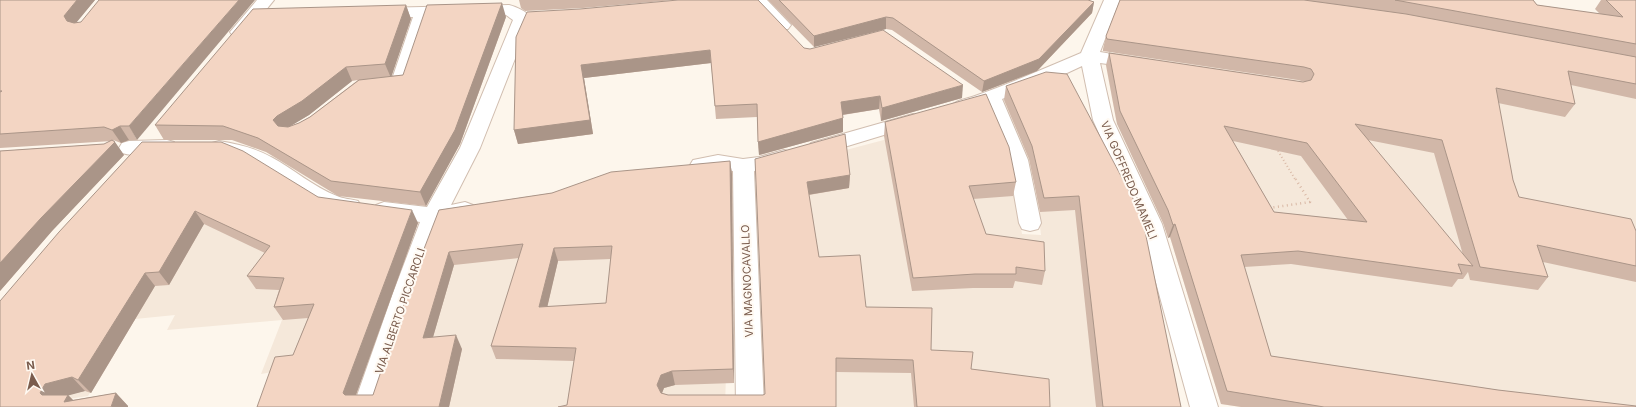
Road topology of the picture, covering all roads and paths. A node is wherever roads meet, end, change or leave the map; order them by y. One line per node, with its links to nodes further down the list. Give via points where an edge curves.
1 (758, 0): 8 (street)
2 (1112, 0): 10 (street)
3 (496, 5): 5 (street); 21 (street, VIA ALBERTO PICCAROLI, via 530,18 493,88 470,148)
4 (260, 8): 7 (street); 9 (street)
5 (423, 12): 6 (street); 12 (street, via 400,84)
6 (360, 13)
7 (275, 15)
8 (794, 39)
9 (228, 46)
10 (1089, 56): 11 (street); 14 (street); 25 (street, VIA GOFFREDO MAMELI, via 1103,120 1151,224)
11 (1151, 65)
12 (360, 86)
13 (961, 88): 14 (street)
14 (985, 99): 17 (street, via 759,164); 22 (street, via 1018,160)
15 (158, 130): 21 (street, via 133,154 193,147 231,148 258,158 333,204)
16 (1278, 151): 20 (path, via 1310,202)
17 (743, 166): 18 (street, via 718,162); 23 (street, VIA MAGNOCAVALLO)
18 (679, 167)
19 (487, 206): 21 (street)
20 (1266, 208)
21 (434, 216): 24 (street, VIA ALBERTO PICCAROLI)
22 (1030, 223)
23 (743, 399)
24 (367, 407)
25 (1204, 407)

